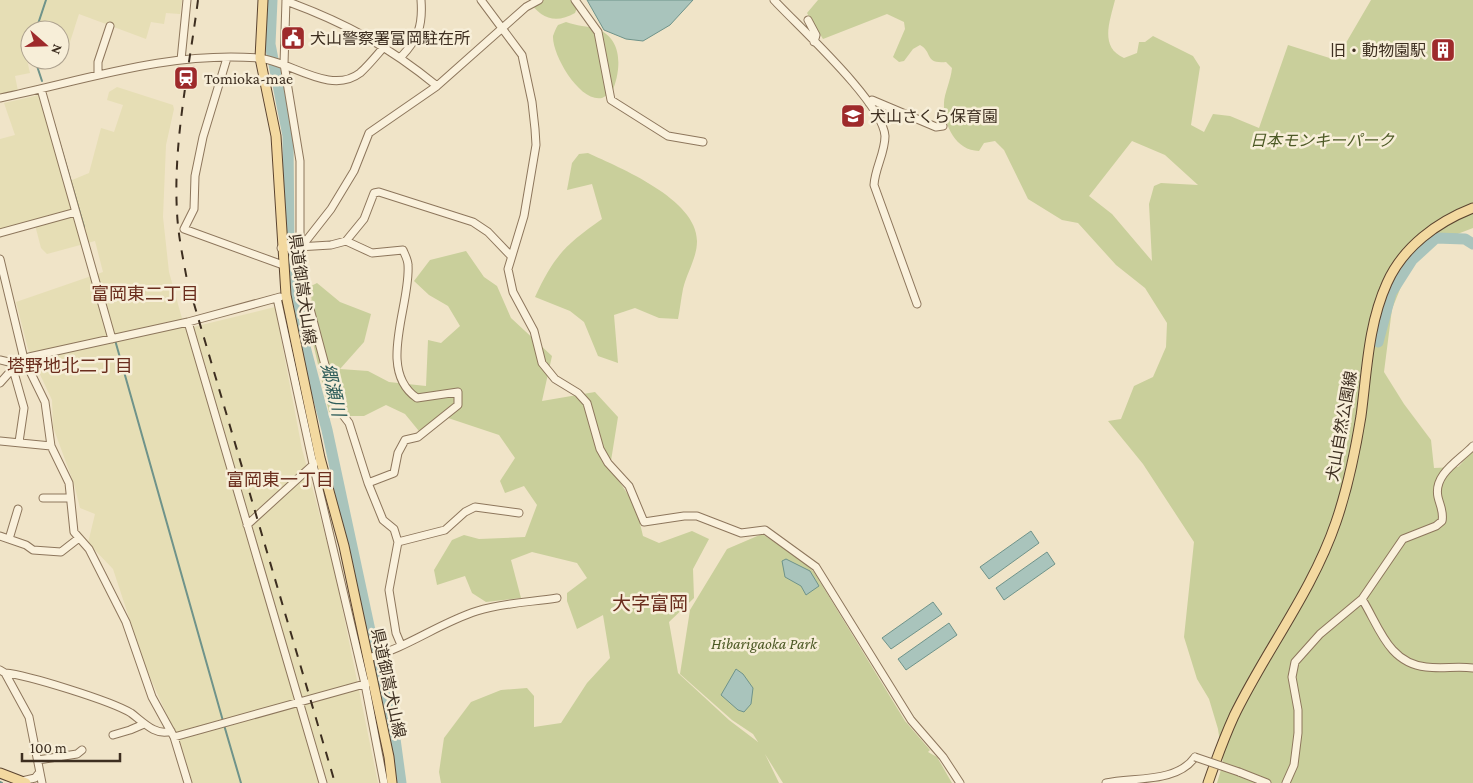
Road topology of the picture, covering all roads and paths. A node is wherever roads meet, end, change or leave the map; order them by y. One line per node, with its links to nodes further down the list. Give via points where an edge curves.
1 (187, 0): 17 (street)
2 (263, 0): 16 (main road, 県道御嵩犬山線)
3 (421, 0): 14 (street, via 421,24 415,43)
4 (481, 0): 11 (street)
5 (539, 0): 11 (street, via 526,7)
6 (575, 0): 25 (street, via 598,32 611,100 668,136)
7 (774, 0): 12 (street)
8 (286, 1): 13 (street, via 344,24); 18 (street)
9 (808, 20): 12 (street, via 816,35)
10 (110, 26): 19 (street, via 98,62)
11 (502, 29): 20 (street); 32 (street, via 522,55 532,102 536,145 524,216)
12 (814, 42): 23 (street)
13 (383, 48): 14 (street); 18 (street, via 359,74 344,80 314,76)
14 (401, 57): 20 (street)
15 (227, 58): 16 (street); 17 (street); 34 (street, via 196,168 194,209 184,229)
16 (260, 58): 18 (street); 31 (main road, 県道御嵩犬山線, via 276,136)
17 (181, 60): 19 (street, via 139,65)
18 (284, 64): 30 (street, via 300,161)
19 (98, 75): 21 (street)
20 (437, 86): 30 (street, via 369,133 354,171)
21 (41, 90): 22 (street); 27 (street)
22 (0, 98)
23 (868, 102): 24 (street, via 872,100 936,127); 37 (street, via 885,136 874,185)
24 (943, 126)
25 (704, 142)
26 (1473, 208): 83 (main road, 犬山自然公園線, via 1441,223 1420,240 1387,282 1375,315 1352,468 1335,524 1311,582 1235,715)
27 (76, 212): 28 (street); 39 (street)
28 (0, 233)
29 (346, 241): 30 (street); 32 (street, via 364,219 374,193 379,192 473,222 488,232); 49 (street, via 372,253 403,250 408,266 397,366 400,381 407,392 417,398 458,392 458,405 452,411 418,437 405,440 400,445 394,473)
30 (302, 246): 31 (street); 49 (street, via 300,270 305,302 310,309 336,406 349,423)
31 (283, 248): 34 (main road, 県道御嵩犬山線)
32 (511, 256): 81 (street, via 509,277 534,331 542,363 555,379 578,393 587,403 600,449 608,463 630,486 644,522 697,516 734,531 765,530 816,567 911,720 943,757)
33 (0, 259): 35 (street)
34 (283, 265): 36 (main road, 県道御嵩犬山線)
35 (2, 276): 40 (street)
36 (281, 296): 38 (street); 48 (main road, 県道御嵩犬山線)
37 (917, 304)
38 (188, 322): 39 (street); 54 (street)
39 (115, 338): 40 (street)
40 (24, 358): 42 (street); 46 (street, via 45,402)
41 (0, 360): 42 (street)
42 (15, 366): 43 (street); 45 (street, via 24,408)
43 (0, 383)
44 (0, 441): 45 (street)
45 (19, 442): 46 (street)
46 (51, 446): 51 (street, via 69,482)
47 (1473, 446): 60 (street, via 1440,479 1437,488 1442,521 1403,539)
48 (316, 461): 54 (street); 62 (main road, 県道御嵩犬山線, via 344,546); 65 (street)
49 (368, 483): 58 (street, via 383,520 394,529)
50 (43, 498): 51 (street)
51 (70, 498): 57 (street, via 72,525)
52 (18, 509): 56 (street)
53 (519, 513): 58 (street, via 475,508 465,512 445,530)
54 (247, 525): 66 (street)
55 (0, 536): 56 (street)
56 (9, 538): 57 (street, via 33,550 61,552)
57 (79, 538): 69 (street, via 89,549 126,622 152,697)
58 (398, 542): 61 (street, via 391,572 390,601)
59 (557, 598): 61 (street, via 478,611)
60 (1362, 599): 63 (street, via 1386,641 1401,658 1424,667); 85 (street, via 1320,634 1295,662 1292,677 1298,733 1294,765)
61 (401, 645): 62 (street)
62 (370, 657): 65 (main road, 県道御嵩犬山線)
63 (1473, 668)
64 (3, 671): 67 (street, via 95,698 130,712); 71 (street, via 29,717)
65 (369, 683): 66 (street); 79 (street); 80 (main road, 県道御嵩犬山線)
66 (299, 702): 69 (street, via 224,724); 78 (street)
67 (144, 724): 68 (street); 69 (street)
68 (113, 734)
69 (172, 734): 77 (street)
70 (82, 750): 71 (street, via 77,754)
71 (38, 760): 73 (street)
72 (0, 773): 75 (main road)
73 (39, 773): 75 (street); 76 (street)
74 (1137, 781): 82 (street); 84 (street, bridge, via 1183,772 1195,757)
75 (24, 782)
76 (42, 783)
77 (188, 783)
78 (323, 783)
79 (384, 783)
80 (392, 783)
81 (960, 783)
82 (1106, 783)
83 (1208, 783)
84 (1267, 783)
85 (1286, 783)

